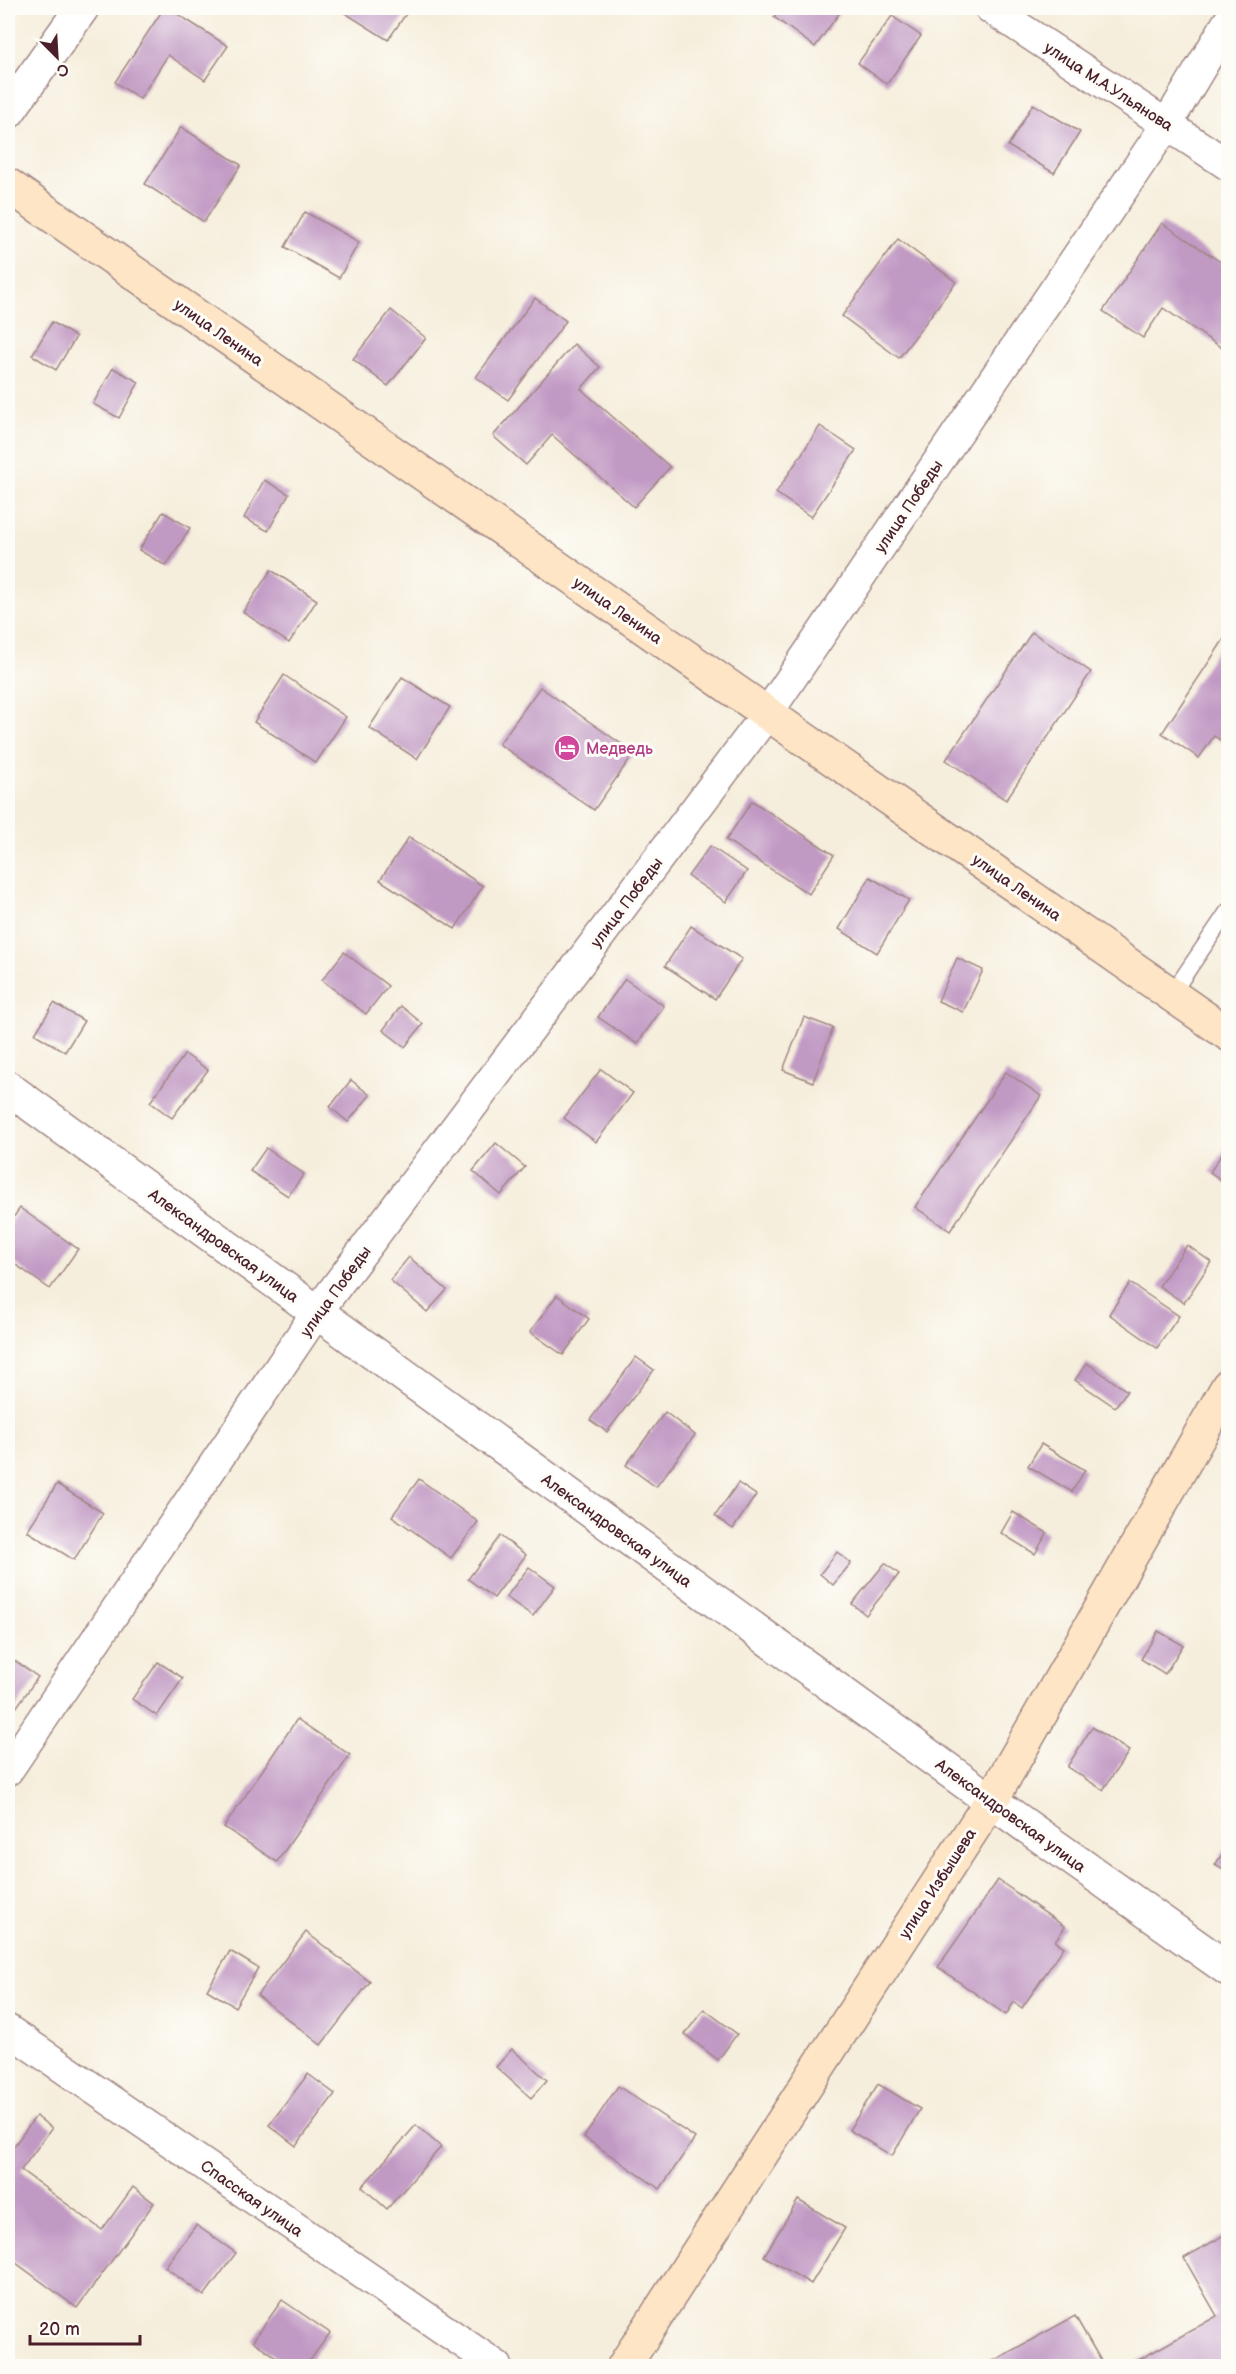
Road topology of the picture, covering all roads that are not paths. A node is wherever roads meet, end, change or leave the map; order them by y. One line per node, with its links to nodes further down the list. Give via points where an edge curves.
1 (82, 8): 4 (street)
2 (990, 8): 5 (street, улица М.А.Ульянова)
3 (1228, 22): 5 (street, улица Победы)
4 (8, 112)
5 (1167, 124): 6 (street, улица М.А.Ульянова); 8 (street, улица Победы)
6 (1228, 165)
7 (8, 185): 8 (main road, улица Ленина)
8 (767, 714): 10 (main road, улица Ленина); 13 (street, улица Победы)
9 (1228, 911): 10 (lane)
10 (1171, 995): 11 (main road, улица Ленина)
11 (1228, 1034)
12 (8, 1088): 13 (street, Александровская улица)
13 (317, 1312): 15 (street, улица Победы); 16 (street, Александровская улица)
14 (1228, 1386): 16 (main road, улица Избышева)
15 (8, 1770)
16 (991, 1801): 17 (street, Александровская улица); 20 (main road, улица Избышева)
17 (1228, 1970)
18 (8, 2030): 19 (street, Спасская улица)
19 (497, 2367)
20 (624, 2367)

